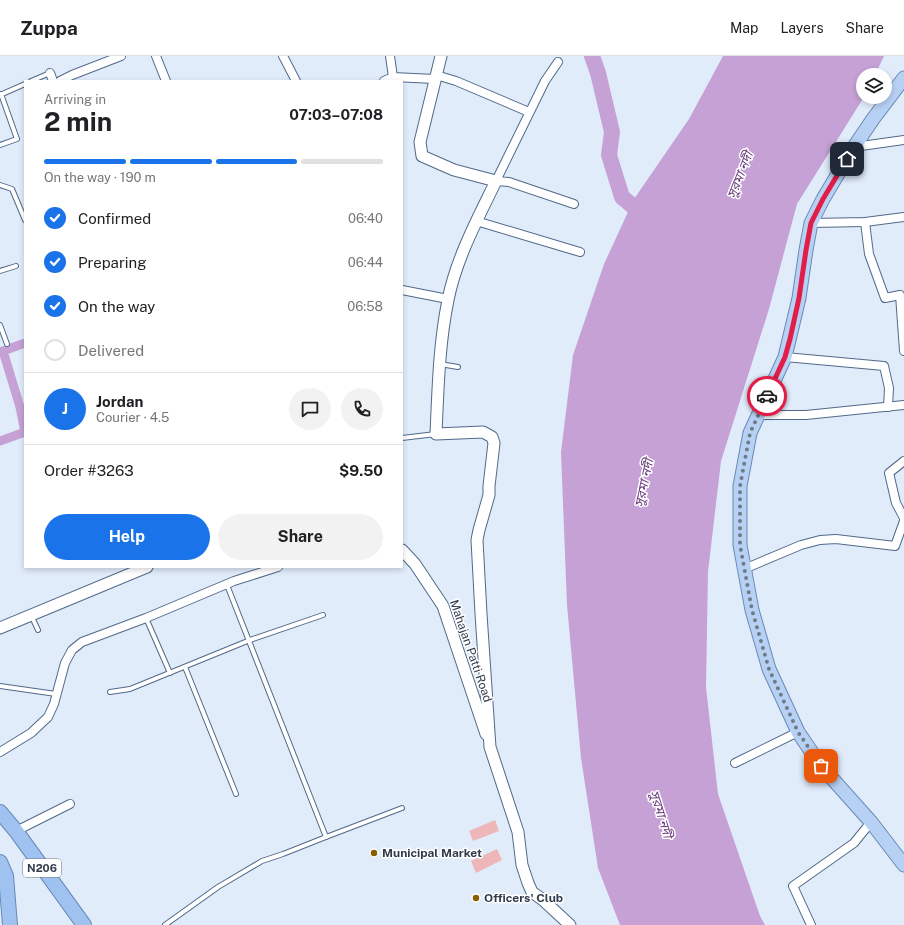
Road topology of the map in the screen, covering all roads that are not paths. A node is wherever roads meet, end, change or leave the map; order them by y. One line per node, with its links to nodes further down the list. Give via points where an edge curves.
1 (121, 56): 13 (street)
2 (156, 56): 14 (street)
3 (283, 56): 15 (street)
4 (390, 56): 8 (street)
5 (441, 56): 9 (street)
6 (558, 62): 20 (street)
7 (50, 73): 11 (lane); 12 (street)
8 (393, 77): 9 (street); 16 (street)
9 (436, 77): 20 (street, via 456,80); 25 (street, via 420,142 422,156 454,170)
10 (904, 78): 21 (main road)
11 (33, 80)
12 (53, 80)
13 (62, 80)
14 (166, 80)
15 (295, 80)
16 (386, 80)
17 (24, 84): 18 (lane)
18 (0, 95): 23 (lane, via 17,138)
19 (904, 95): 21 (main road)
20 (529, 112): 25 (street)
21 (873, 119): 24 (main road)
22 (904, 140): 24 (street)
23 (0, 145)
24 (854, 147): 32 (main road)
25 (496, 181): 27 (street, via 510,182); 30 (street)
26 (0, 185): 29 (lane, via 12,189)
27 (574, 204)
28 (904, 217): 31 (street)
29 (24, 218)
30 (476, 221): 33 (street); 37 (street)
31 (865, 222): 32 (street); 40 (street, via 869,254 885,298 900,295)
32 (811, 223): 41 (main road, via 799,298)
33 (580, 252)
34 (16, 266): 35 (lane)
35 (0, 271)
36 (403, 290): 37 (street)
37 (448, 299): 42 (street)
38 (0, 325): 39 (lane)
39 (7, 344)
40 (904, 352)
41 (785, 357): 45 (street, via 884,366 889,388); 46 (main road)
42 (440, 364): 43 (lane); 47 (street)
43 (458, 367)
44 (904, 405): 45 (street)
45 (888, 407): 46 (street, via 806,415)
46 (758, 415): 54 (main road, via 750,433 740,486 740,545)
47 (436, 434): 48 (lane); 68 (street, via 483,432 492,437 494,443 489,495 477,540)
48 (403, 438)
49 (904, 460): 50 (street, via 889,473 896,503)
50 (904, 519): 54 (street, via 896,546 836,539 820,540 801,545)
51 (403, 551): 68 (street, Mahajan Patti Road, via 415,564 443,606)
52 (145, 568): 56 (street)
53 (275, 568): 55 (street)
54 (744, 569): 67 (main road, via 752,610 769,669)
55 (227, 585): 58 (street); 61 (lane)
56 (31, 615): 59 (street); 60 (lane)
57 (324, 615): 61 (lane)
58 (146, 618): 63 (lane); 66 (street, via 82,642 72,650)
59 (0, 628)
60 (38, 630)
61 (250, 640): 62 (lane); 77 (lane)
62 (185, 667): 63 (lane); 71 (lane)
63 (170, 673): 65 (lane, via 130,689)
64 (0, 686): 66 (lane)
65 (110, 692)
66 (56, 694): 69 (street, via 48,717 32,733)
67 (798, 732): 70 (street); 75 (main road, via 821,766)
68 (490, 747): 83 (street, via 518,832 522,865 532,892)
69 (0, 752)
70 (735, 763)
71 (236, 794)
72 (70, 804): 76 (street)
73 (402, 808): 77 (lane)
74 (0, 812): 76 (highway, N206)
75 (871, 822): 79 (main road); 84 (street, via 854,843 793,886)
76 (16, 831): 81 (highway, N206)
77 (326, 837): 82 (lane, via 262,861 218,886)
78 (0, 862): 80 (highway, N206, via 6,876)
79 (904, 865)
80 (10, 925)
81 (84, 925)
82 (165, 925)
83 (570, 925)
84 (811, 925)

